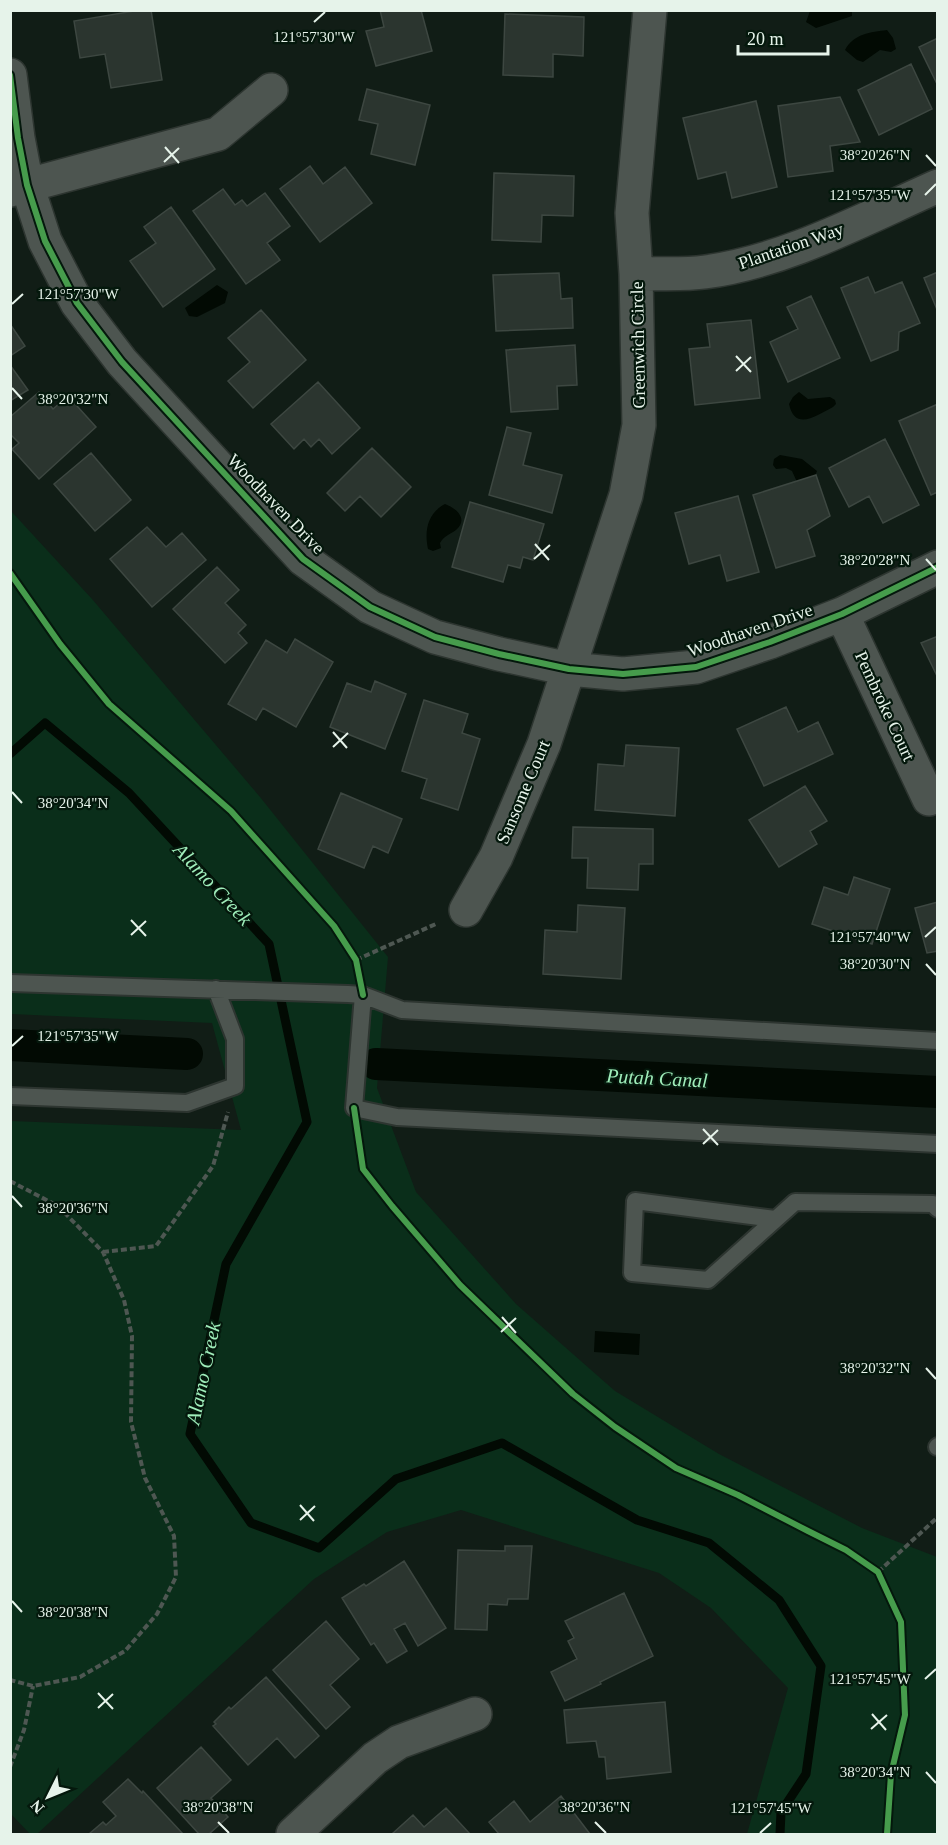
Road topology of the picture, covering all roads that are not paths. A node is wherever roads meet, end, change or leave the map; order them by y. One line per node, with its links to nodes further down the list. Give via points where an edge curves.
1 (650, 10): 6 (street, Greenwich Circle, via 632,213)
2 (10, 75): 5 (street, Woodhaven Drive)
3 (271, 90): 5 (street, via 218,134)
4 (938, 186): 6 (street, Plantation Way, via 826,236 754,262 705,272)
5 (19, 188): 9 (street, Woodhaven Drive, via 77,303 122,362 303,559 370,607 435,637)
6 (636, 273): 9 (street, Greenwich Circle, via 639,425 626,495)
7 (938, 567): 8 (street, Woodhaven Drive)
8 (842, 614): 9 (street, Woodhaven Drive, via 696,667 623,674); 10 (street, Pembroke Court)
9 (569, 669): 11 (street, Sansome Court, via 544,744 496,857)
10 (929, 799)
11 (466, 910)
12 (10, 983): 13 (lane)
13 (216, 989): 14 (lane); 16 (lane, via 235,1039 235,1086 187,1103)
14 (356, 994): 15 (lane, via 402,1010); 17 (lane, via 354,1108 397,1118)
15 (938, 1041)
16 (10, 1096)
17 (938, 1144)
18 (938, 1209): 19 (lane, via 933,1204 795,1202)
19 (775, 1219): 19 (lane, via 708,1280 632,1273 635,1201)
20 (475, 1714): 21 (street, via 399,1742 375,1758)
21 (293, 1834)

